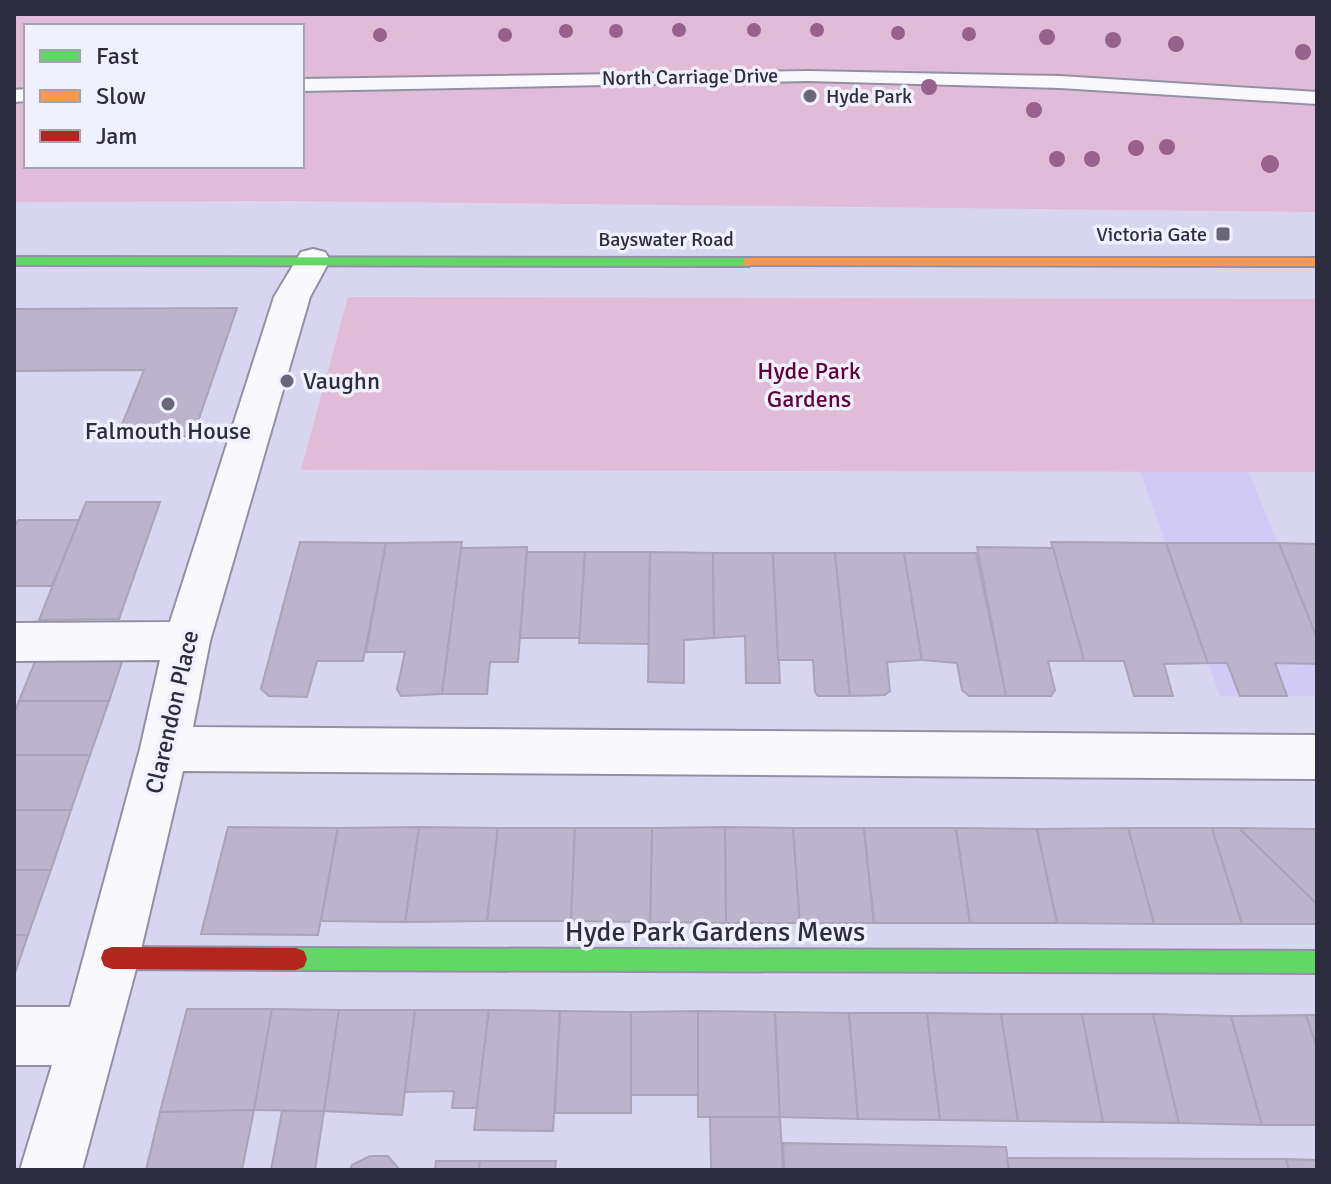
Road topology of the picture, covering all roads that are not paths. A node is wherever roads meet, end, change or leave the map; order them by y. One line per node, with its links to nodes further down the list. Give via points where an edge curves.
1 (304, 85): 2 (lane, North Carriage Drive, via 808,76 1060,82)
2 (1317, 98)
3 (313, 260): 4 (main road, Bayswater Road); 5 (main road, Bayswater Road); 6 (street, Clarendon Place, via 292,297)
4 (14, 261)
5 (1317, 262)
6 (187, 641): 7 (street); 8 (street, Clarendon Place)
7 (14, 642)
8 (164, 749): 9 (street); 10 (street, Clarendon Place)
9 (1317, 757)
10 (112, 958): 11 (main road, Hyde Park Gardens Mews); 13 (street, Clarendon Place)
11 (1317, 962)
12 (14, 1036): 13 (street)
13 (90, 1036): 14 (street, Clarendon Place)
14 (51, 1170)

